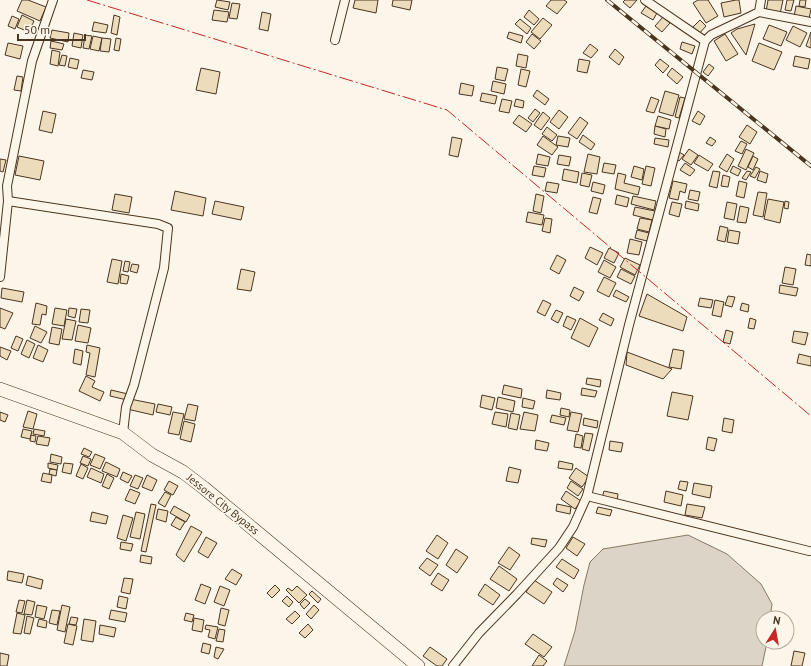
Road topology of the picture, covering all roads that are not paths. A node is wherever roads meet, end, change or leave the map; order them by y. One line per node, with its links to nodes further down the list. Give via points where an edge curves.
1 (53, 0): 9 (street, via 32,61 7,186)
2 (345, 0): 7 (street)
3 (645, 0): 8 (street)
4 (761, 0): 5 (street)
5 (759, 12): 6 (street); 8 (street)
6 (811, 22)
7 (335, 40)
8 (705, 41): 13 (street, via 629,325)
9 (8, 200): 10 (street); 12 (street, via 158,224 168,228 164,268 126,408)
10 (0, 277)
11 (0, 389): 12 (highway, Jessore City Bypass)
12 (123, 433): 15 (highway, Jessore City Bypass, via 204,488)
13 (587, 496): 14 (street); 16 (street, via 573,527 559,548 479,633)
14 (809, 551)
15 (418, 666)
16 (453, 666)

